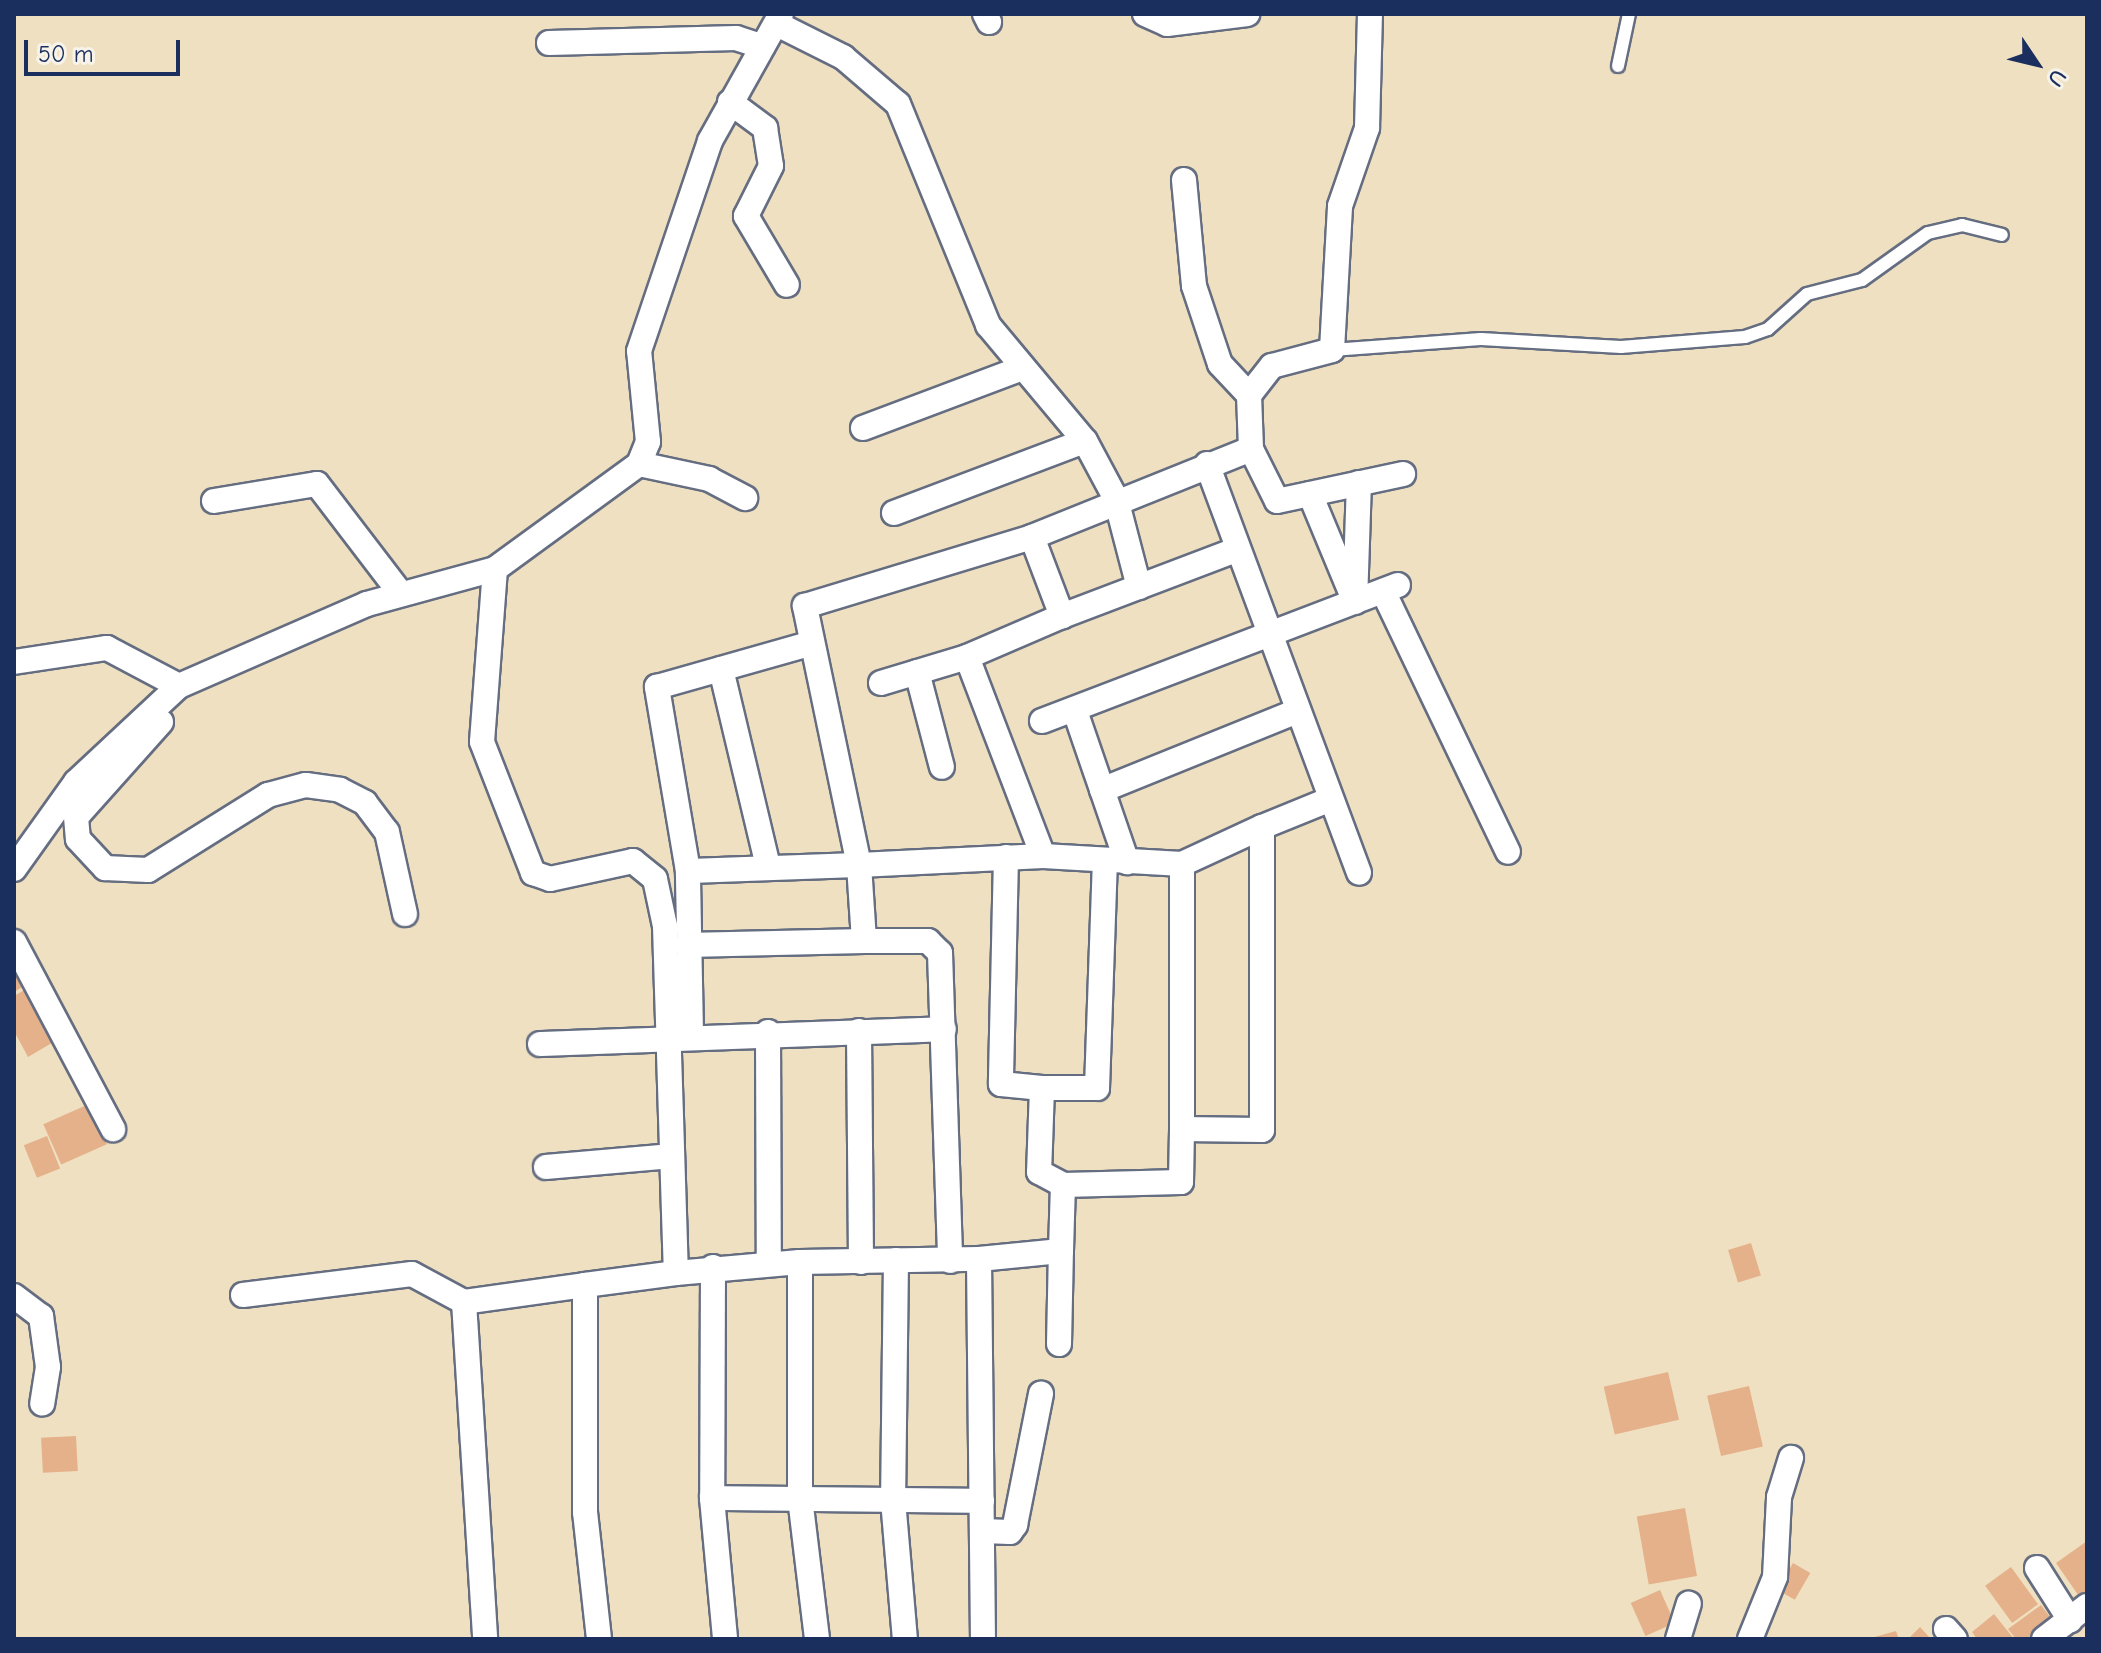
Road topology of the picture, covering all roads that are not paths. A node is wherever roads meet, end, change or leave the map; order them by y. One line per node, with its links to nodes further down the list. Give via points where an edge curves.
1 (1145, 14): 2 (street, via 1167,24)
2 (1247, 14)
3 (1370, 14): 13 (street, via 1367,128 1340,206)
4 (1629, 14): 8 (lane)
5 (780, 19): 7 (street); 14 (street, via 843,57 898,104 969,285 988,325)
6 (549, 43): 7 (street, via 736,38)
7 (763, 47): 9 (street)
8 (1618, 66)
9 (730, 102): 12 (street, via 765,128 771,166 746,216); 19 (street, via 710,141 639,351 648,442)
10 (1184, 180): 15 (street, via 1194,286 1220,364)
11 (2002, 235): 13 (lane, via 1962,225 1928,233 1862,280 1807,294 1768,329 1745,337 1621,347 1481,339)
12 (787, 285)
13 (1332, 350): 15 (street, via 1272,366)
14 (1023, 368): 16 (street); 17 (street)
15 (1249, 395): 18 (street)
16 (863, 428)
17 (1085, 441): 25 (street); 27 (street)
18 (1251, 449): 20 (street); 23 (street, via 1277,501)
19 (639, 464): 24 (street, via 709,479); 30 (street)
20 (1207, 464): 25 (street); 29 (street)
21 (1403, 474): 22 (street)
22 (1359, 483): 23 (street); 33 (street)
23 (1310, 494): 33 (street)
24 (745, 498)
25 (1116, 499): 28 (street); 31 (street)
26 (214, 501): 32 (street, via 317,484)
27 (894, 513)
28 (1032, 537): 34 (street); 36 (street, via 805,606)
29 (1238, 549): 31 (street); 35 (street)
30 (495, 569): 32 (street); 68 (street, via 482,707 490,771 533,873 550,879 625,859 655,879)
31 (1139, 587): 34 (street)
32 (401, 594): 40 (street)
33 (1355, 602): 35 (street); 51 (street, via 1391,588)
34 (1062, 616): 37 (street)
35 (1269, 635): 44 (street); 45 (street)
36 (812, 643): 39 (street); 56 (street)
37 (967, 657): 41 (street); 52 (street)
38 (14, 662): 43 (street, via 107,648)
39 (721, 669): 57 (street); 59 (street, via 668,679 654,699)
40 (206, 671): 43 (street); 61 (street, via 87,799 76,817 78,839 91,855 126,874 148,870 268,795 306,785 340,790 365,803 387,832)
41 (917, 672): 42 (street); 47 (street)
42 (881, 683)
43 (179, 686): 58 (street, via 76,782)
44 (1075, 711): 46 (street); 48 (street)
45 (1298, 711): 48 (street); 49 (street)
46 (1042, 721)
47 (942, 767)
48 (1102, 790): 54 (street)
49 (1331, 799): 50 (street); 60 (street)
50 (1262, 827): 55 (street); 72 (street, via 1266,1124 1256,1133)
51 (1508, 852)
52 (1043, 856): 53 (street); 54 (street)
53 (1006, 857): 56 (street); 70 (street, via 1001,1084)
54 (1116, 861): 55 (street); 70 (street, via 1097,1088)
55 (1182, 864): 72 (street)
56 (859, 865): 57 (street); 62 (street)
57 (768, 866): 59 (street)
58 (14, 869)
59 (688, 871): 64 (street)
60 (1359, 873)
61 (405, 914)
62 (864, 941): 64 (street); 65 (street, via 935,945)
63 (14, 942): 71 (street)
64 (687, 945): 68 (street)
65 (944, 1029): 66 (street); 79 (street)
66 (859, 1031): 67 (street); 81 (street)
67 (768, 1032): 68 (street); 82 (street)
68 (680, 1035): 69 (street); 73 (street)
69 (540, 1044)
70 (1042, 1088): 75 (street, via 1039,1172)
71 (113, 1129)
72 (1182, 1129): 75 (street, via 1181,1182)
73 (672, 1156): 74 (street); 84 (street)
74 (546, 1167)
75 (1063, 1185): 76 (street)
76 (1061, 1251): 77 (street); 89 (street)
77 (979, 1259): 79 (street); 96 (street)
78 (896, 1260): 79 (street); 81 (street); 95 (street)
79 (950, 1261)
80 (800, 1262): 81 (street); 82 (street); 94 (street)
81 (861, 1262)
82 (769, 1264): 83 (street)
83 (713, 1267): 84 (street); 93 (street)
84 (676, 1273): 85 (street)
85 (585, 1285): 88 (street); 102 (street, via 585,1512)
86 (243, 1295): 88 (street, via 412,1274)
87 (14, 1296): 91 (street, via 41,1316 48,1367)
88 (464, 1302): 101 (street)
89 (1059, 1344)
90 (1041, 1394): 97 (street, via 1015,1525 1010,1532)
91 (42, 1404)
92 (1791, 1458): 108 (street, via 1779,1497 1775,1577)
93 (712, 1498): 94 (street); 103 (street)
94 (800, 1498): 95 (street); 104 (street)
95 (893, 1500): 96 (street); 105 (street)
96 (982, 1501): 97 (street)
97 (982, 1531): 106 (street)
98 (2037, 1568): 100 (street)
99 (1689, 1604): 107 (street)
100 (2078, 1613): 109 (street)
101 (485, 1639)
102 (599, 1639)
103 (725, 1639)
104 (817, 1639)
105 (905, 1639)
106 (983, 1639)
107 (1678, 1639)
108 (1750, 1639)
109 (2044, 1639)

